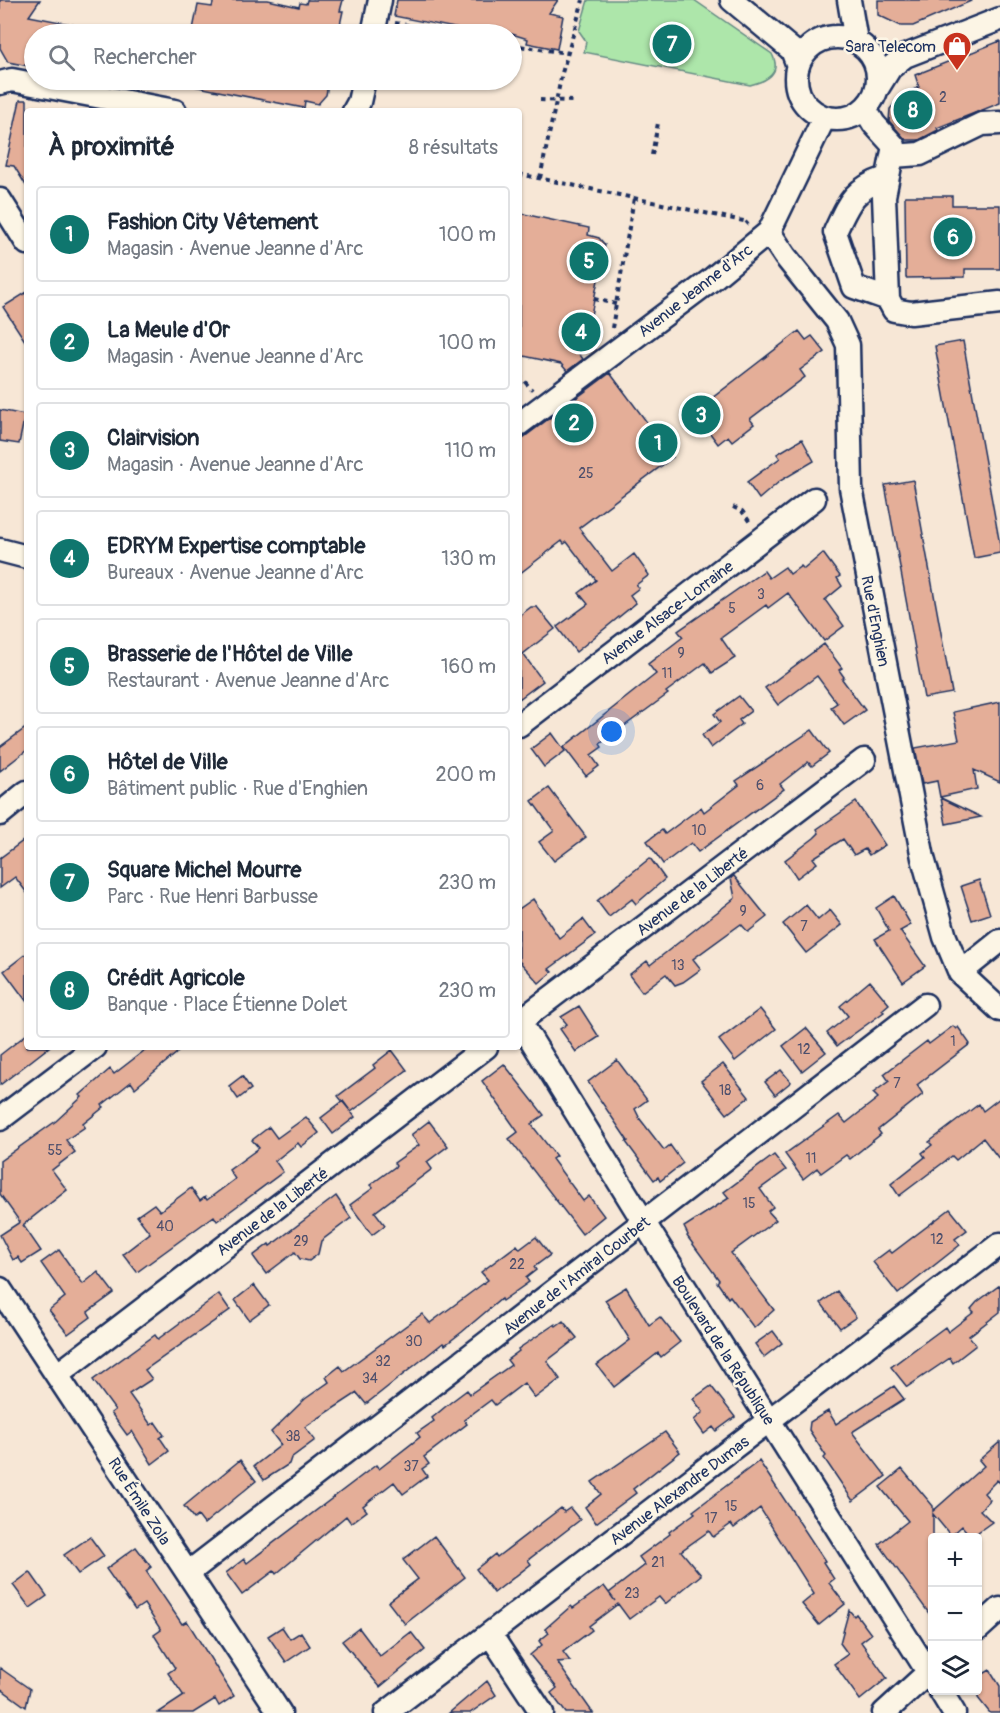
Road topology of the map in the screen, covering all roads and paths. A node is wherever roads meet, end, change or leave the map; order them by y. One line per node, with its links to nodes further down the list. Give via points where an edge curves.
1 (583, 0): 10 (path)
2 (738, 4): 7 (street, via 803,39); 12 (street, via 792,50)
3 (849, 4): 7 (street); 8 (street)
4 (376, 18): 6 (path)
5 (1000, 19): 11 (street)
6 (406, 24)
7 (821, 40): 8 (street, via 835,36); 12 (street, via 804,51)
8 (860, 44): 11 (street, via 885,56); 15 (street, via 877,66)
9 (522, 46): 10 (path)
10 (567, 53): 19 (path)
11 (905, 56): 15 (street, via 890,68)
12 (797, 63): 24 (street, via 795,76 801,99)
13 (24, 82): 14 (street)
14 (0, 83)
15 (877, 89): 23 (street)
16 (65, 90): 22 (street)
17 (361, 90): 21 (street)
18 (540, 100): 19 (path)
19 (557, 100): 20 (path); 30 (path)
20 (572, 101)
21 (357, 106)
22 (159, 108)
23 (865, 109): 24 (street, via 846,118); 28 (street, via 894,146)
24 (824, 118): 35 (street, Avenue Jeanne d'Arc)
25 (658, 123): 27 (path)
26 (1000, 123): 28 (street, via 982,124 920,154)
27 (652, 155)
28 (893, 156): 31 (street)
29 (522, 175): 30 (path)
30 (540, 178): 32 (path)
31 (886, 178): 37 (street, via 864,185 848,205 835,232); 39 (street)
32 (634, 198): 34 (path, via 748,222); 41 (path)
33 (0, 200): 36 (street)
34 (742, 229)
35 (769, 232): 42 (street, Rue d'Enghien); 46 (street, Avenue Jeanne d'Arc)
36 (24, 238)
37 (854, 287): 39 (street); 42 (street)
38 (594, 299): 41 (path)
39 (888, 299): 40 (street, via 894,310 911,313)
40 (1000, 303)
41 (616, 304): 43 (path)
42 (837, 321): 55 (street, Rue d'Enghien, via 848,345 851,488 923,858 945,937)
43 (611, 334)
44 (522, 378): 45 (path)
45 (542, 394)
46 (522, 422)
47 (814, 499): 50 (street, Avenue Alsace-Lorraine)
48 (0, 550): 49 (street)
49 (24, 556)
50 (522, 723)
51 (864, 760): 58 (street, Avenue de la Liberté)
52 (24, 794): 53 (street)
53 (0, 814)
54 (1000, 941): 55 (street)
55 (960, 973): 57 (street, Rue d'Enghien)
56 (925, 1005): 63 (street, Avenue de l'Amiral Courbet)
57 (1000, 1010)
58 (522, 1019)
59 (522, 1026): 63 (street, Boulevard de la République)
60 (91, 1050): 62 (street)
61 (482, 1050): 66 (street, Avenue de la Liberté)
62 (0, 1119)
63 (644, 1223): 67 (street, Boulevard de la République); 68 (street, Avenue de l'Amiral Courbet)
64 (1000, 1244): 67 (street, Avenue Alexandre Dumas)
65 (0, 1289): 66 (street, Rue Émile Zola)
66 (57, 1375): 68 (street, Rue Émile Zola)
67 (770, 1421): 71 (street, Avenue Alexandre Dumas); 72 (street, Boulevard de la République)
68 (188, 1573): 75 (street, Rue Émile Zola)
69 (1000, 1610): 70 (street)
70 (982, 1626)
71 (490, 1634): 76 (street, Avenue Alexandre Dumas); 77 (street)
72 (928, 1668)
73 (928, 1681): 78 (street)
74 (944, 1695): 79 (street, Boulevard de la République)
75 (280, 1713)
76 (386, 1713)
77 (542, 1713)
78 (884, 1713)
79 (954, 1713)

